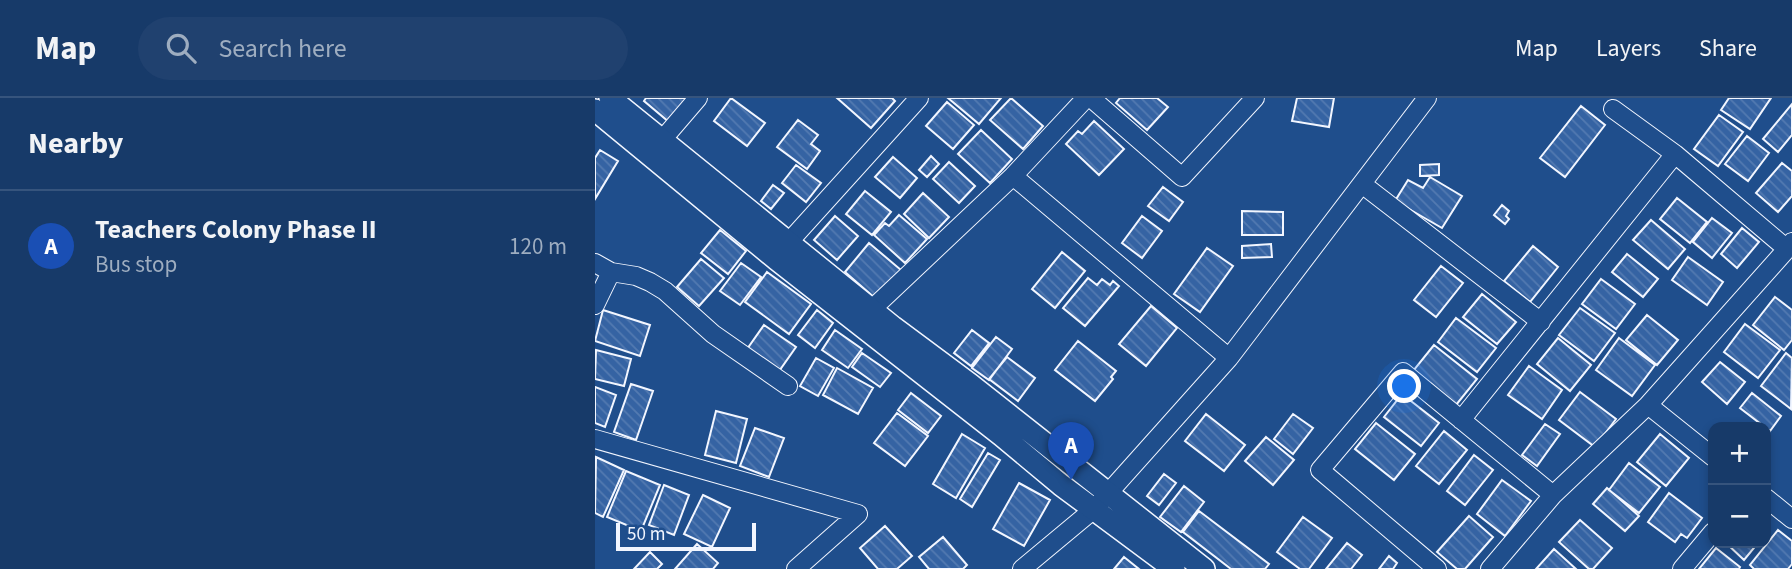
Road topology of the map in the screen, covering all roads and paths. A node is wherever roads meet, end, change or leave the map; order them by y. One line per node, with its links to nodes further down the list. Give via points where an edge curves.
1 (610, 98): 9 (street)
2 (698, 98): 9 (street)
3 (919, 98): 13 (street)
4 (1089, 98): 5 (street, via 1182,177); 11 (street)
5 (1255, 98)
6 (1427, 98): 12 (street)
7 (1613, 109): 10 (street)
8 (595, 110): 26 (street, via 1061,485)
9 (662, 140): 13 (street)
10 (1675, 154): 14 (street); 18 (street)
11 (1013, 176): 17 (street); 19 (street)
12 (1363, 184): 18 (street); 19 (street)
13 (787, 243): 17 (street)
14 (1790, 245): 21 (street)
15 (603, 267): 16 (street); 20 (street, via 636,276 665,291 713,334)
16 (595, 305)
17 (871, 310): 26 (street)
18 (1541, 322): 22 (street)
19 (1229, 358): 26 (street)
20 (788, 386)
21 (1648, 405): 24 (street); 25 (street)
22 (1461, 420): 25 (street); 34 (street, via 1403,372 1320,470)
23 (595, 439): 30 (street, via 858,514)
24 (1708, 453)
25 (1553, 495): 35 (street)
26 (1101, 501): 31 (street); 32 (street); 33 (street)
27 (1771, 502): 28 (street)
28 (1792, 519)
29 (1708, 539): 36 (street)
30 (796, 569)
31 (1022, 569)
32 (1174, 569)
33 (1204, 569)
34 (1437, 569)
35 (1490, 569)
36 (1682, 569)

